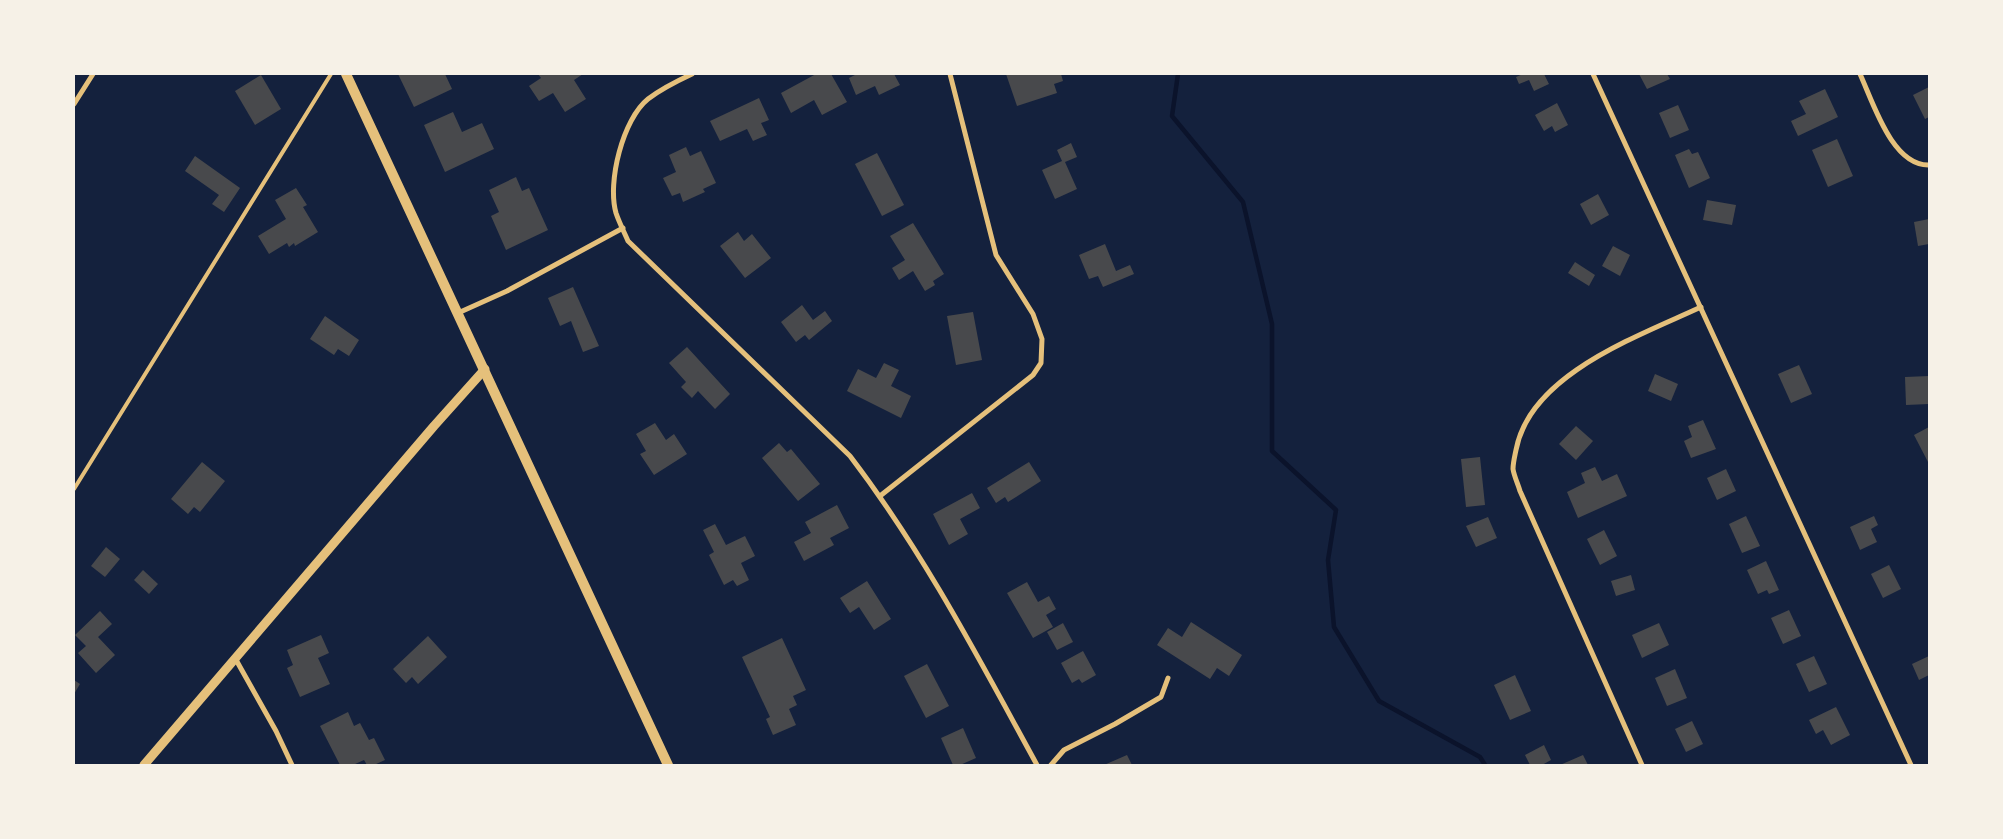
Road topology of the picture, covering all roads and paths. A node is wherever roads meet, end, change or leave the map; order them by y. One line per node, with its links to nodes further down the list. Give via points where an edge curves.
1 (93, 74): 8 (street)
2 (331, 74): 14 (lane)
3 (346, 74): 12 (main road)
4 (692, 74): 10 (street, via 647,100 635,114 624,136 613,189 616,212)
5 (950, 74): 15 (street, via 996,255 1033,314 1042,339 1041,363 1033,375)
6 (1593, 74): 11 (street)
7 (1860, 74): 9 (street, via 1901,153 1915,163)
8 (74, 104)
9 (1929, 165)
10 (623, 228): 12 (street); 15 (street, via 628,241 643,258 850,456)
11 (1701, 307): 23 (street, via 1598,357 1564,378 1529,415 1518,441 1513,469); 24 (street)
12 (458, 313): 13 (main road)
13 (485, 369): 16 (street); 20 (main road)
14 (74, 488)
15 (880, 496): 21 (street, via 947,600)
16 (235, 658): 18 (street); 19 (street)
17 (1168, 678): 22 (street, via 1161,697 1064,750)
18 (144, 765)
19 (292, 765)
20 (668, 765)
21 (1037, 765)
22 (1051, 765)
23 (1642, 765)
24 (1911, 765)

